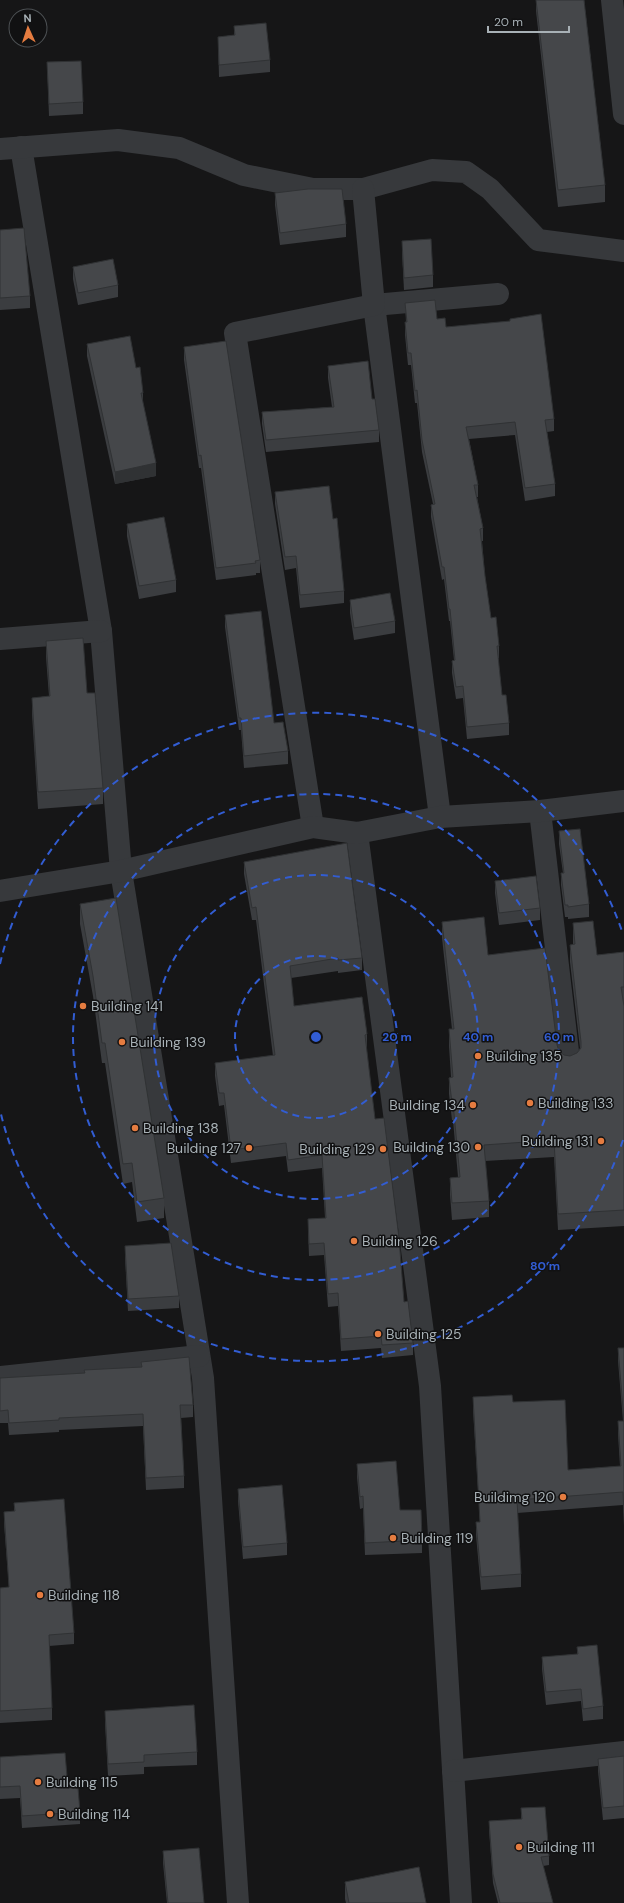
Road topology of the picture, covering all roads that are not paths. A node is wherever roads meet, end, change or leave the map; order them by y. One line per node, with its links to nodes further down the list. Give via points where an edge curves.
1 (612, 0): 2 (street)
2 (624, 114)
3 (10, 148): 4 (street, via 118,140 179,148 244,175 313,189); 8 (street)
4 (363, 189): 5 (street, via 432,170 466,172 490,189 538,240); 7 (street)
5 (624, 251)
6 (498, 294): 7 (street)
7 (374, 305): 12 (street); 13 (street, via 235,333)
8 (101, 631): 9 (street); 15 (street)
9 (0, 639)
10 (624, 801): 11 (street)
11 (540, 811): 12 (street); 17 (street)
12 (440, 817): 14 (street)
13 (313, 827): 14 (street); 15 (street)
14 (357, 833): 21 (street, via 430,1386)
15 (121, 871): 16 (street); 18 (street)
16 (0, 891)
17 (569, 1060)
18 (199, 1356): 19 (street); 22 (street, via 203,1378)
19 (0, 1377)
20 (624, 1752): 21 (street)
21 (453, 1772): 23 (street)
22 (238, 1903)
23 (460, 1903)

